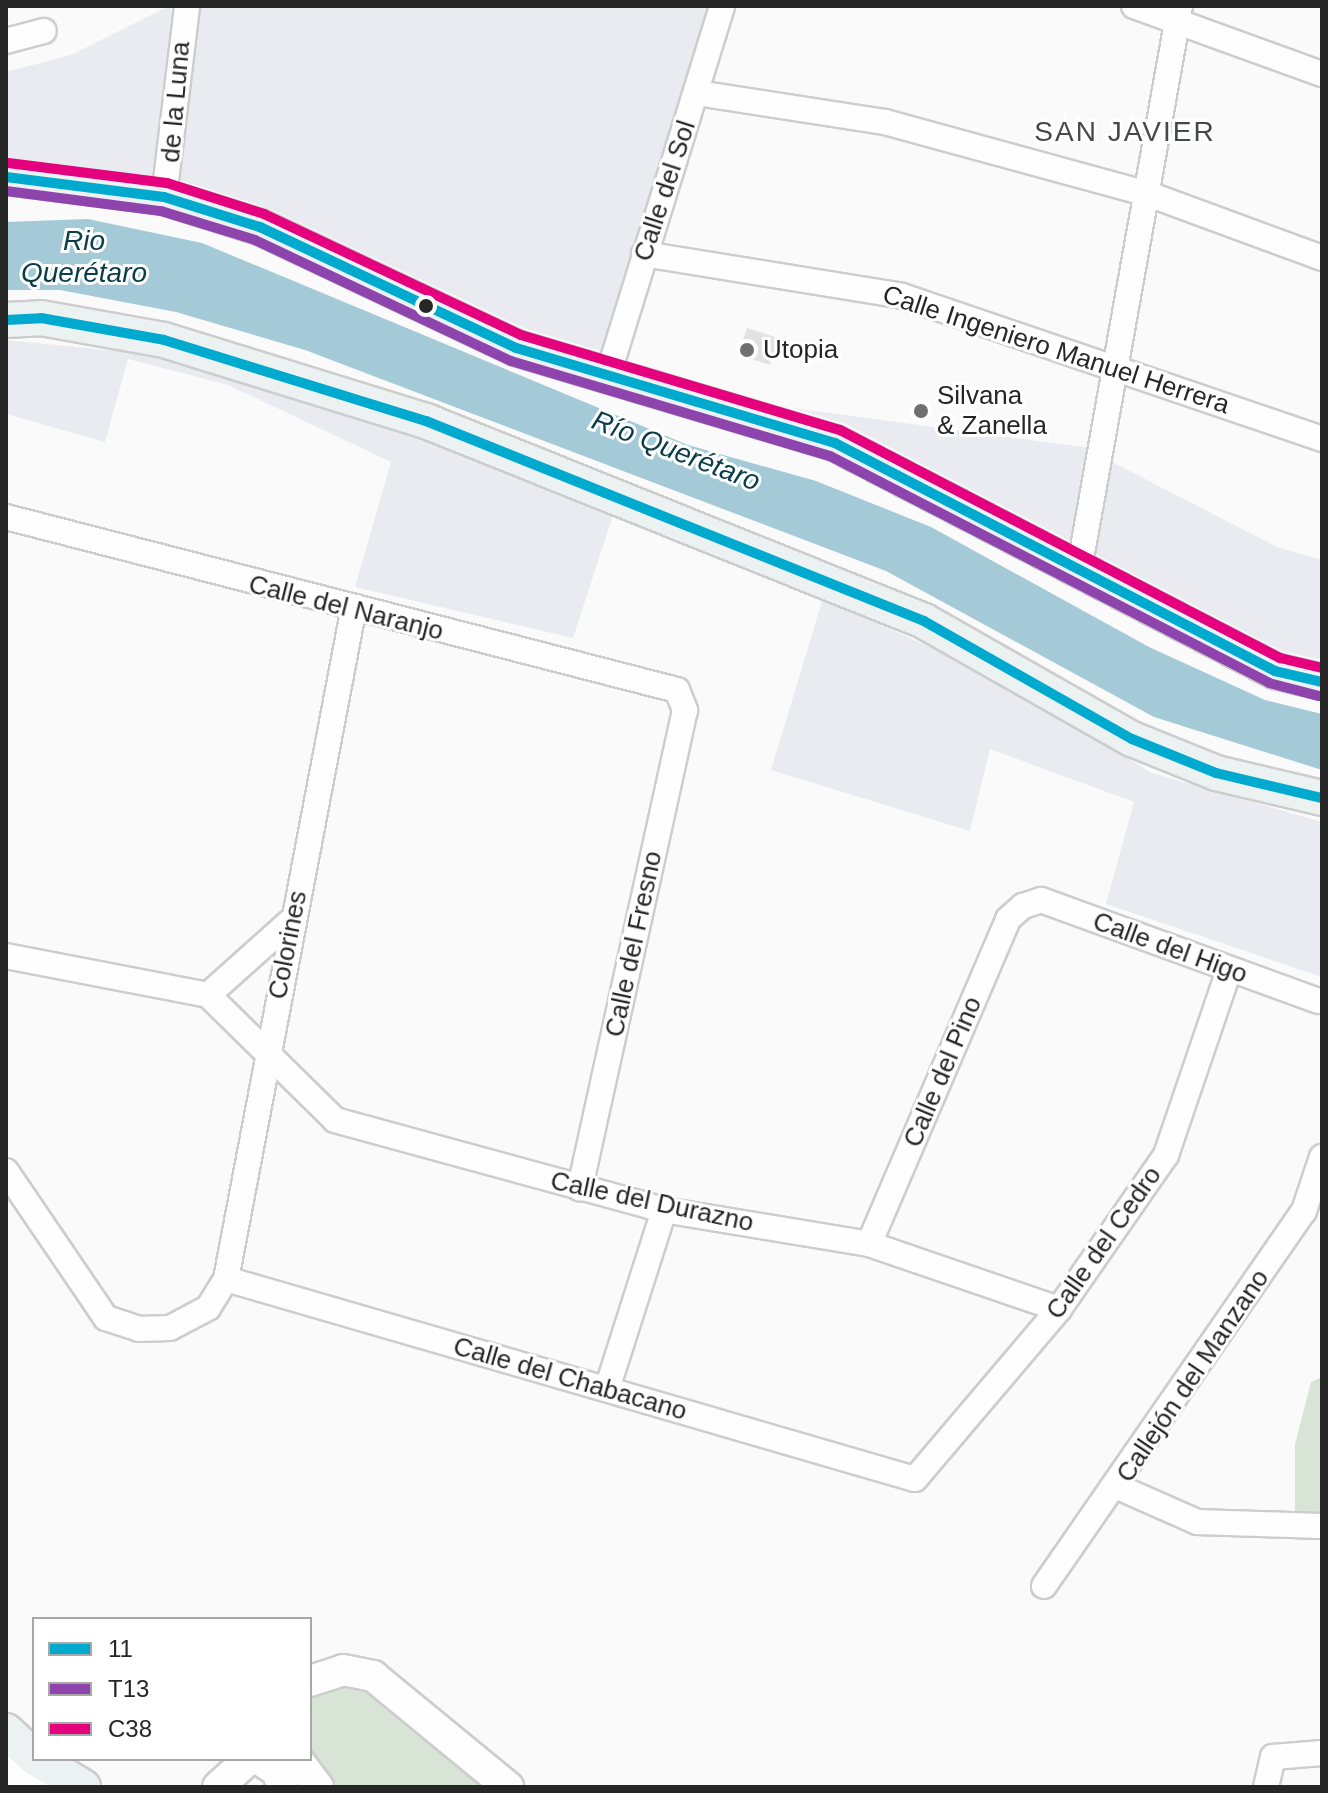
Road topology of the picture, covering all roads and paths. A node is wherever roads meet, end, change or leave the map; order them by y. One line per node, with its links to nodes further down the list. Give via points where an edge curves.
1 (722, 6): 8 (street, Calle del Sol)
2 (1134, 6): 4 (street)
3 (181, 12): 12 (street, de la Luna)
4 (1179, 13): 7 (street); 11 (street)
5 (44, 31): 6 (street)
6 (6, 41)
7 (1322, 74)
8 (697, 93): 11 (street, via 885,122); 14 (street, Calle del Sol)
9 (6, 177): 10 (main road)
10 (79, 187): 12 (main road); 13 (main road)
11 (1148, 194): 15 (street); 17 (street)
12 (164, 197): 18 (main road, via 260,227 516,348)
13 (6, 203)
14 (644, 254): 17 (street, Calle Ingeniero Manuel Herrera, via 902,296); 18 (street, Calle del Sol)
15 (1322, 258)
16 (6, 320): 25 (main road, via 41,318 164,340 426,421 924,621 1132,739 1216,773)
17 (1121, 366): 19 (street, Calle Ingeniero Manuel Herrera); 21 (street)
18 (608, 375): 21 (main road, via 835,443)
19 (1322, 439)
20 (6, 517): 22 (street, Calle del Naranjo)
21 (1079, 570): 23 (main road, via 1275,671)
22 (353, 612): 24 (street, Calle del Naranjo, via 677,690); 27 (street, Colorines)
23 (1322, 682)
24 (684, 698): 35 (street, Calle del Fresno)
25 (1322, 798)
26 (1023, 906): 29 (street, Calle del Higo, via 1041,900); 38 (street, Calle del Pino, via 1008,919)
27 (293, 919): 30 (street); 32 (street, Colorines)
28 (6, 956): 30 (street)
29 (1229, 970): 31 (street, Calle del Higo); 40 (street, Calle del Cedro, via 1166,1155)
30 (208, 995): 32 (street, Calle del Durazno)
31 (1318, 1001)
32 (267, 1055): 35 (street, Calle del Durazno, via 335,1120); 39 (street, Colorines)
33 (1322, 1157): 37 (street, Callejón del Manzano)
34 (6, 1171): 39 (street, via 106,1318 170,1328 208,1308)
35 (580, 1189): 36 (street, Calle del Durazno)
36 (664, 1210): 38 (street, Calle del Durazno); 41 (street)
37 (1313, 1215): 43 (street, Callejón del Manzano)
38 (869, 1244): 40 (street, Calle del Durazno)
39 (226, 1279): 41 (street, Calle del Chabacano)
40 (1059, 1309): 42 (street, Calle del Cedro)
41 (607, 1389): 42 (street, Calle del Chabacano)
42 (915, 1479)
43 (1118, 1487): 44 (street, via 1197,1522); 45 (street, Callejón del Manzano)
44 (1322, 1526)
45 (1044, 1586)
46 (312, 1680): 60 (street, via 343,1670 373,1676)
47 (6, 1731): 49 (main road)
48 (1322, 1753): 61 (street, via 1273,1757)
49 (32, 1755)
50 (40, 1761): 56 (main road)
51 (247, 1761): 57 (street)
52 (262, 1761): 58 (street, via 278,1772)
53 (298, 1761): 59 (street)
54 (6, 1770): 55 (street)
55 (46, 1787)
56 (83, 1787)
57 (218, 1787)
58 (282, 1787)
59 (318, 1787)
60 (508, 1787)
61 (1266, 1787)

